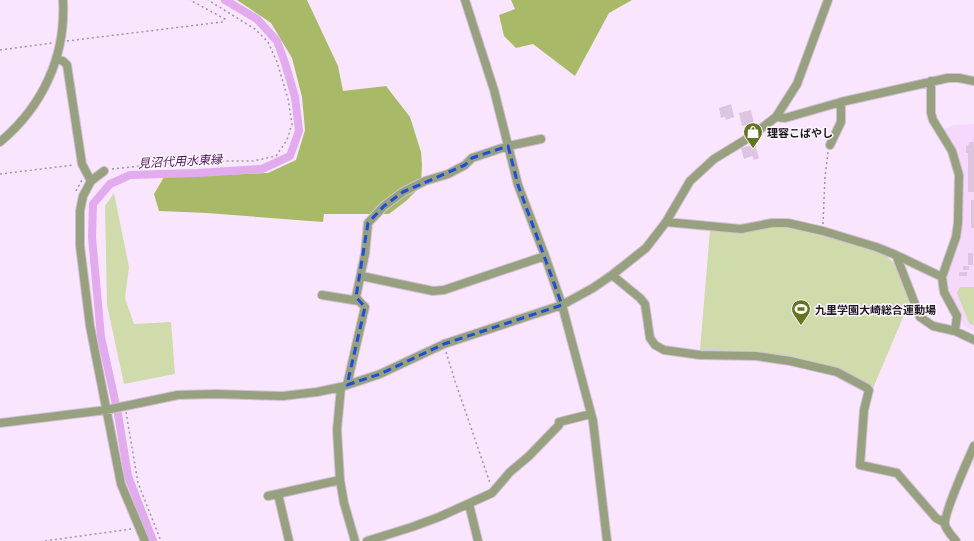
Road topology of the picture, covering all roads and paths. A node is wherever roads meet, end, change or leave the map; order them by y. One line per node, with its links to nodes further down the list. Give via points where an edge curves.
1 (63, 0): 6 (street)
2 (190, 0): 6 (path, via 225,20)
3 (208, 0): 18 (path, via 255,28 268,42 288,99 292,124 287,140 276,156 253,161 191,161 116,167)
4 (464, 0): 16 (street, via 494,90)
5 (828, 0): 12 (street, via 797,84)
6 (61, 42): 7 (path); 8 (street)
7 (0, 50)
8 (56, 59): 14 (street, via 38,98 15,129); 17 (street, via 67,65)
9 (931, 81): 10 (street, via 960,78); 11 (street); 27 (street, via 933,120 952,151 960,175 956,237)
10 (974, 81)
11 (841, 102): 12 (street, via 785,118); 15 (street, via 841,122)
12 (776, 118): 21 (street, via 714,160 690,181)
13 (541, 139): 16 (street)
14 (0, 142)
15 (830, 145): 22 (path, via 825,177)
16 (508, 146): 24 (street, via 518,185); 26 (street, via 472,158 448,174 425,181 403,192 384,206 368,223)
17 (82, 164): 19 (path); 20 (street)
18 (104, 171): 20 (street)
19 (0, 174)
20 (91, 181): 36 (street, via 83,196 80,211 80,246 90,326)
21 (666, 222): 22 (street, via 741,229 772,223 788,223); 25 (street, via 646,248)
22 (823, 231): 23 (street, via 876,246)
23 (896, 255): 27 (street); 31 (street, via 920,317 933,326)
24 (545, 256): 26 (street, via 444,290 433,291); 30 (street)
25 (612, 275): 30 (street); 45 (street, via 645,304 650,338 655,345 664,350 700,355 756,356 790,361 837,372 867,388 869,390 864,410 860,465 897,473 936,518)
26 (361, 276): 29 (street, via 356,297)
27 (942, 277): 31 (street, via 944,292 957,316)
28 (322, 295): 29 (street)
29 (359, 301): 34 (street, via 364,307)
30 (562, 305): 33 (street); 37 (street)
31 (955, 331): 32 (street)
32 (974, 340)
33 (444, 344): 34 (street, via 380,374); 41 (path, via 454,381)
34 (344, 386): 35 (street, via 283,396 178,395); 40 (street, via 337,430)
35 (124, 406): 36 (street); 49 (path, via 138,483)
36 (108, 409): 38 (street); 46 (street, via 121,484)
37 (591, 414): 41 (street, via 559,422 559,425); 54 (street)
38 (0, 423)
39 (974, 446): 45 (street, via 947,512)
40 (340, 480): 42 (street); 51 (street)
41 (493, 492): 44 (street)
42 (278, 494): 43 (street); 50 (street)
43 (268, 496)
44 (469, 504): 52 (street, via 412,527); 53 (street)
45 (945, 523): 55 (street)
46 (139, 527): 47 (path); 48 (street)
47 (45, 541)
48 (145, 541)
49 (161, 541)
50 (290, 541)
51 (355, 541)
52 (367, 541)
53 (478, 541)
54 (606, 541)
55 (956, 541)

